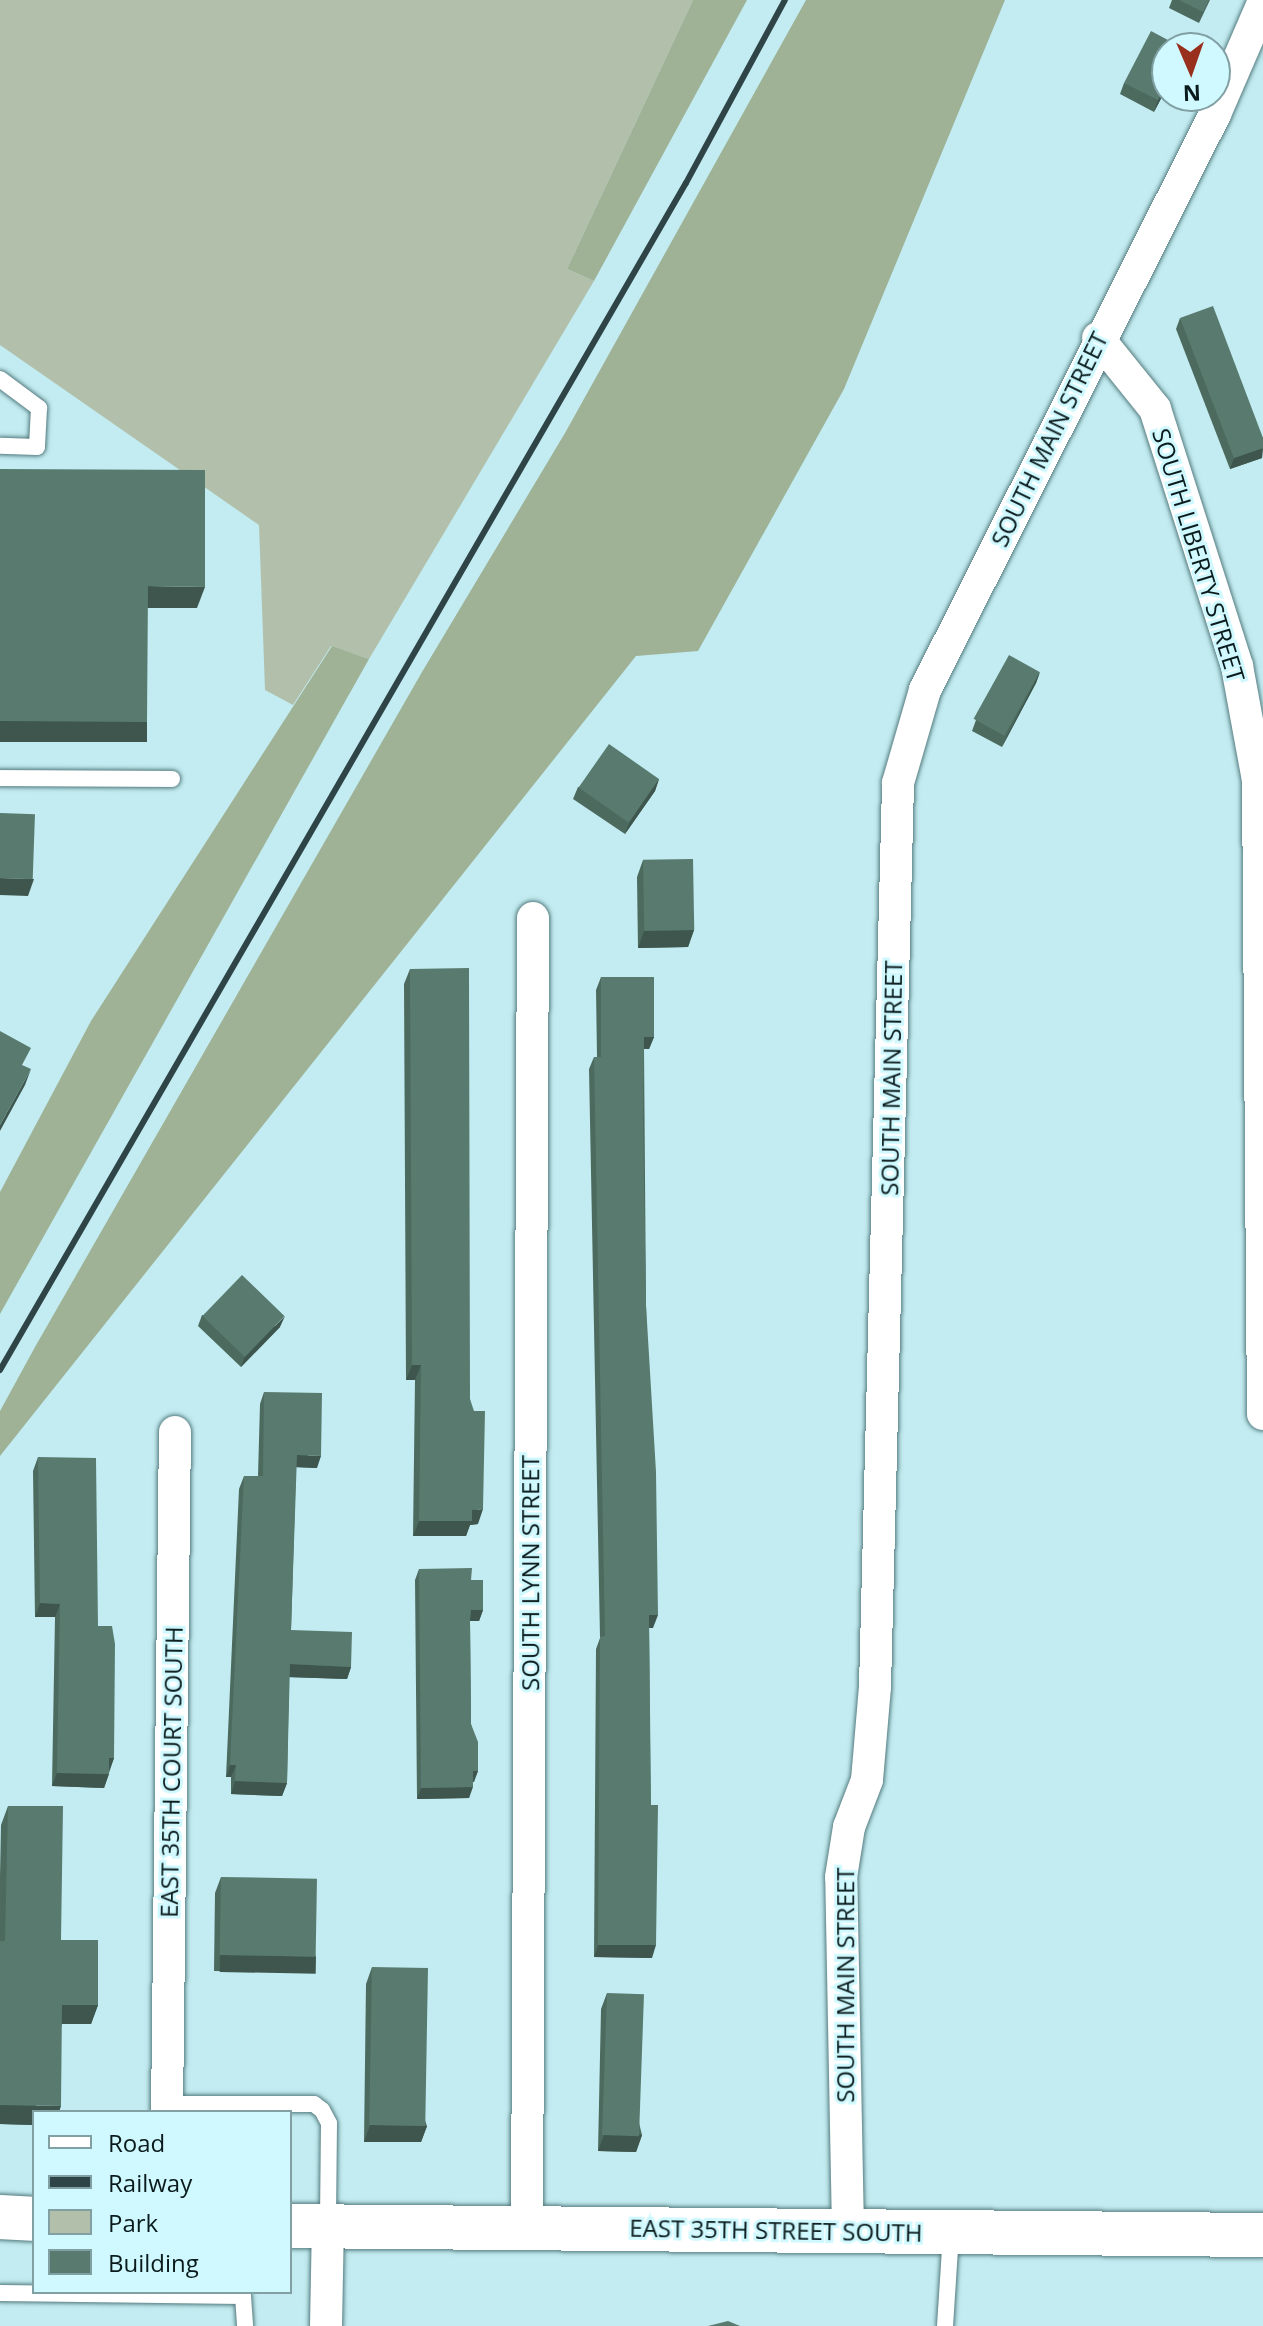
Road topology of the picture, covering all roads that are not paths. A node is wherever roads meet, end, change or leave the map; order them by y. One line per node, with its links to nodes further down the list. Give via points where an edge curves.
1 (1263, 3): 2 (street, SOUTH MAIN STREET, via 1215,114)
2 (1098, 338): 8 (street, SOUTH LIBERTY STREET, via 1155,409 1237,666 1258,780); 15 (street, SOUTH MAIN STREET, via 925,690 898,783 875,1687 867,1780 849,1827 841,1877)
3 (0, 379): 4 (lane, via 39,408 37,447)
4 (0, 446)
5 (0, 778): 6 (lane)
6 (172, 779)
7 (533, 918): 14 (street, SOUTH LYNN STREET)
8 (1263, 1414)
9 (175, 1432): 10 (street, EAST 35TH COURT SOUTH)
10 (167, 2108): 13 (lane, via 314,2104 322,2110 329,2123)
11 (0, 2217): 12 (main road)
12 (32, 2219)
13 (309, 2226): 14 (main road, EAST 35TH STREET SOUTH); 22 (street)
14 (527, 2228): 15 (main road, EAST 35TH STREET SOUTH)
15 (848, 2231): 16 (main road, EAST 35TH STREET SOUTH)
16 (951, 2232): 17 (main road, EAST 35TH STREET SOUTH); 23 (lane)
17 (1263, 2235)
18 (0, 2293): 19 (lane)
19 (32, 2293)
20 (81, 2294): 21 (lane, via 243,2296)
21 (245, 2326)
22 (326, 2326)
23 (945, 2326)

